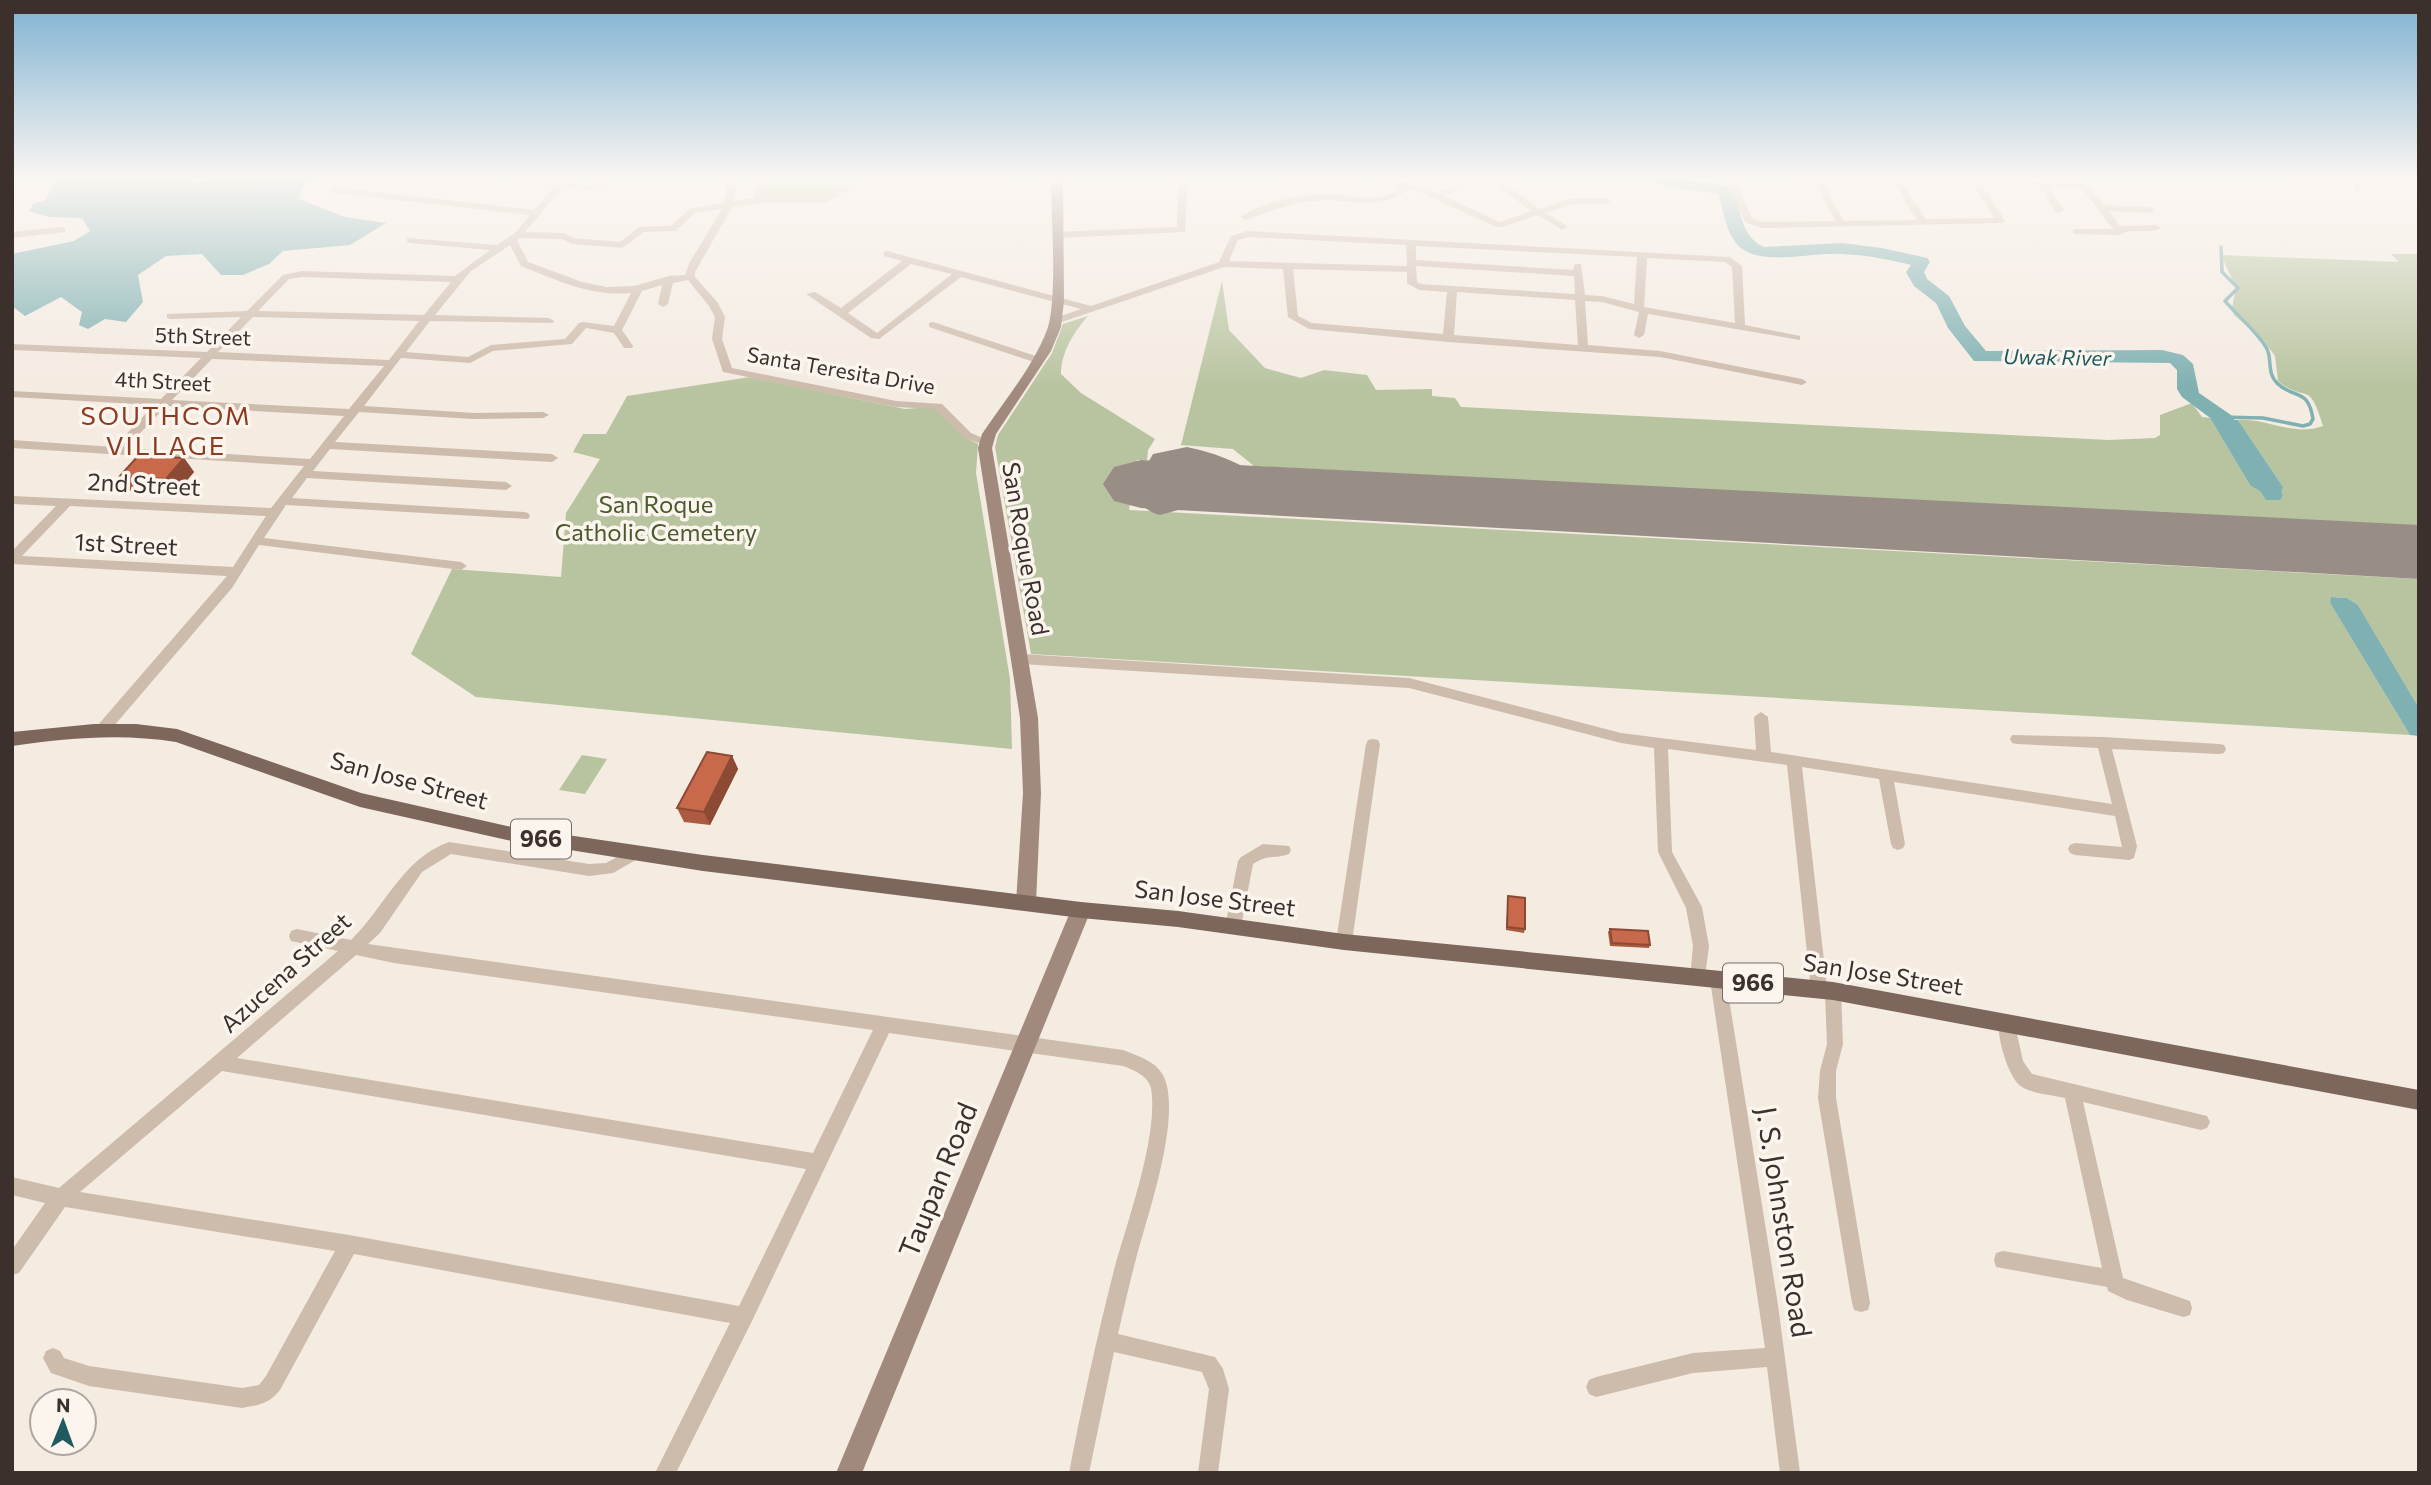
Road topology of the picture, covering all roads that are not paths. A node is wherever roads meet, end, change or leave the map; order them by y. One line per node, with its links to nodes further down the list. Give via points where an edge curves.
1 (497, 249): 18 (street)
2 (519, 249): 20 (street, via 524,264 562,280 609,290)
3 (703, 249): 17 (street)
4 (1056, 249): 24 (main road, San Roque Road)
5 (1229, 249): 12 (street)
6 (1411, 249): 14 (street)
7 (1516, 249): 8 (street)
8 (1578, 253): 10 (street); 15 (street)
9 (887, 254): 11 (street)
10 (1642, 256): 27 (street); 35 (street, via 1735,262)
11 (910, 260): 16 (street); 28 (street)
12 (1223, 264): 13 (street); 26 (street)
13 (1288, 266): 14 (street); 39 (street, via 1293,317 1303,324)
14 (1410, 266): 15 (street); 21 (street, via 1415,285)
15 (1578, 273): 23 (street)
16 (957, 275): 24 (street); 28 (street, via 879,336)
17 (690, 277): 19 (street); 51 (street, Santa Teresita Drive, via 715,305 720,317 717,339 723,363 731,372 896,404 938,406 967,435)
18 (458, 279): 29 (street, via 294,274); 31 (street)
19 (669, 279): 20 (street); 25 (street)
20 (638, 288): 36 (street)
21 (1452, 288): 23 (street); 39 (street)
22 (811, 294): 28 (street)
23 (1578, 297): 27 (street); 42 (street)
24 (1058, 301): 26 (street); 33 (main road, San Roque Road)
25 (663, 304)
26 (1093, 309): 33 (street)
27 (1641, 309): 35 (street); 37 (street)
28 (841, 313)
29 (252, 314): 30 (street); 31 (street); 43 (street)
30 (171, 316)
31 (427, 318): 32 (street); 44 (street)
32 (549, 321)
33 (1056, 321): 45 (main road, San Roque Road)
34 (933, 325): 45 (street)
35 (1740, 327): 38 (street)
36 (617, 330): 40 (street); 44 (street, 5th Street, via 583,325 568,342 491,348 470,360)
37 (1639, 335)
38 (1796, 338)
39 (1448, 339): 42 (street)
40 (628, 346)
41 (12, 347): 43 (street, 5th Street)
42 (1583, 348): 46 (street, via 1660,354)
43 (208, 357): 44 (street, 5th Street); 48 (street)
44 (396, 359): 49 (street)
45 (1038, 360): 51 (main road, San Roque Road)
46 (1802, 382)
47 (12, 394): 48 (street, 4th Street)
48 (166, 401): 49 (street, 4th Street); 54 (street)
49 (355, 411): 50 (street, 4th Street); 53 (street)
50 (544, 415)
51 (986, 442): 68 (main road, San Roque Road)
52 (12, 444): 54 (street)
53 (329, 445): 55 (street); 56 (street)
54 (117, 450): 56 (street)
55 (552, 458)
56 (314, 463): 57 (street)
57 (305, 474): 58 (street); 60 (street)
58 (506, 486)
59 (12, 500): 61 (street, 2nd Street)
60 (283, 501): 62 (street); 63 (street)
61 (67, 502): 62 (street, 2nd Street); 65 (street)
62 (274, 512): 64 (street)
63 (524, 516)
64 (256, 541): 66 (street); 67 (street)
65 (12, 559): 67 (street, 1st Street)
66 (460, 566)
67 (237, 572): 70 (street)
68 (1021, 659): 74 (street, via 1409,683 1601,734); 85 (main road, San Roque Road, via 1032,751)
69 (1761, 718): 77 (street)
70 (102, 730): 71 (main road, San Jose Street / 966); 84 (main road, San Jose Street / 966, via 177,736 360,800 446,821)
71 (12, 739)
72 (2017, 739): 73 (street)
73 (2103, 742): 76 (street); 80 (street)
74 (1661, 743): 77 (street); 91 (street, J. S. Johnston Road, via 1665,852 1694,907)
75 (1373, 744): 89 (street)
76 (2219, 749)
77 (1763, 756): 78 (street)
78 (1794, 760): 79 (street); 92 (street)
79 (1885, 774): 80 (street); 81 (street)
80 (2121, 810): 82 (street, via 2129,854)
81 (1898, 844)
82 (2075, 849)
83 (1284, 850): 87 (street, via 1263,850 1246,862)
84 (636, 853): 85 (main road, San Jose Street / 966); 90 (street, Azucena Street, via 608,869 589,870 449,848 417,868 374,928)
85 (1026, 903): 86 (main road, San Jose Street / 966)
86 (1081, 910): 87 (main road, San Jose Street / 966); 95 (main road, Taupan Road)
87 (1233, 927): 89 (main road, San Jose Street / 966)
88 (297, 936): 90 (street)
89 (1344, 942): 91 (main road, San Jose Street / 966)
90 (351, 950): 94 (street); 96 (street, Azucena Street)
91 (1708, 979): 92 (main road, San Jose Street / 966); 111 (street, J. S. Johnston Road)
92 (1826, 990): 93 (main road, San Jose Street / 966); 107 (street, via 1835,1044 1827,1098)
93 (2006, 1021): 97 (street, via 2019,1074 2027,1081); 98 (main road, San Jose Street / 966)
94 (884, 1025): 95 (street); 100 (street)
95 (1026, 1045): 110 (street, via 1123,1058 1146,1067 1159,1083 1151,1163); 115 (main road, Taupan Road)
96 (222, 1063): 100 (street); 102 (street, Azucena Street)
97 (2073, 1094): 99 (street); 106 (street)
98 (2419, 1100)
99 (2201, 1122)
100 (816, 1162): 109 (street)
101 (12, 1186): 102 (street)
102 (62, 1198): 103 (street); 105 (street, Azucena Street)
103 (349, 1244): 109 (street); 112 (street, via 264,1394 242,1398 89,1376 58,1366)
104 (2003, 1260): 106 (street)
105 (12, 1266)
106 (2112, 1279): 108 (street, via 2119,1288)
107 (1861, 1303)
108 (2183, 1308)
109 (744, 1316): 114 (street)
110 (1106, 1341): 116 (street); 117 (street, via 1208,1364 1219,1389)
111 (1776, 1357): 113 (street, via 1693,1363); 118 (street, J. S. Johnston Road)
112 (52, 1358)
113 (1596, 1387)
114 (665, 1473)
115 (849, 1473)
116 (1079, 1473)
117 (1208, 1473)
118 (1790, 1473)

